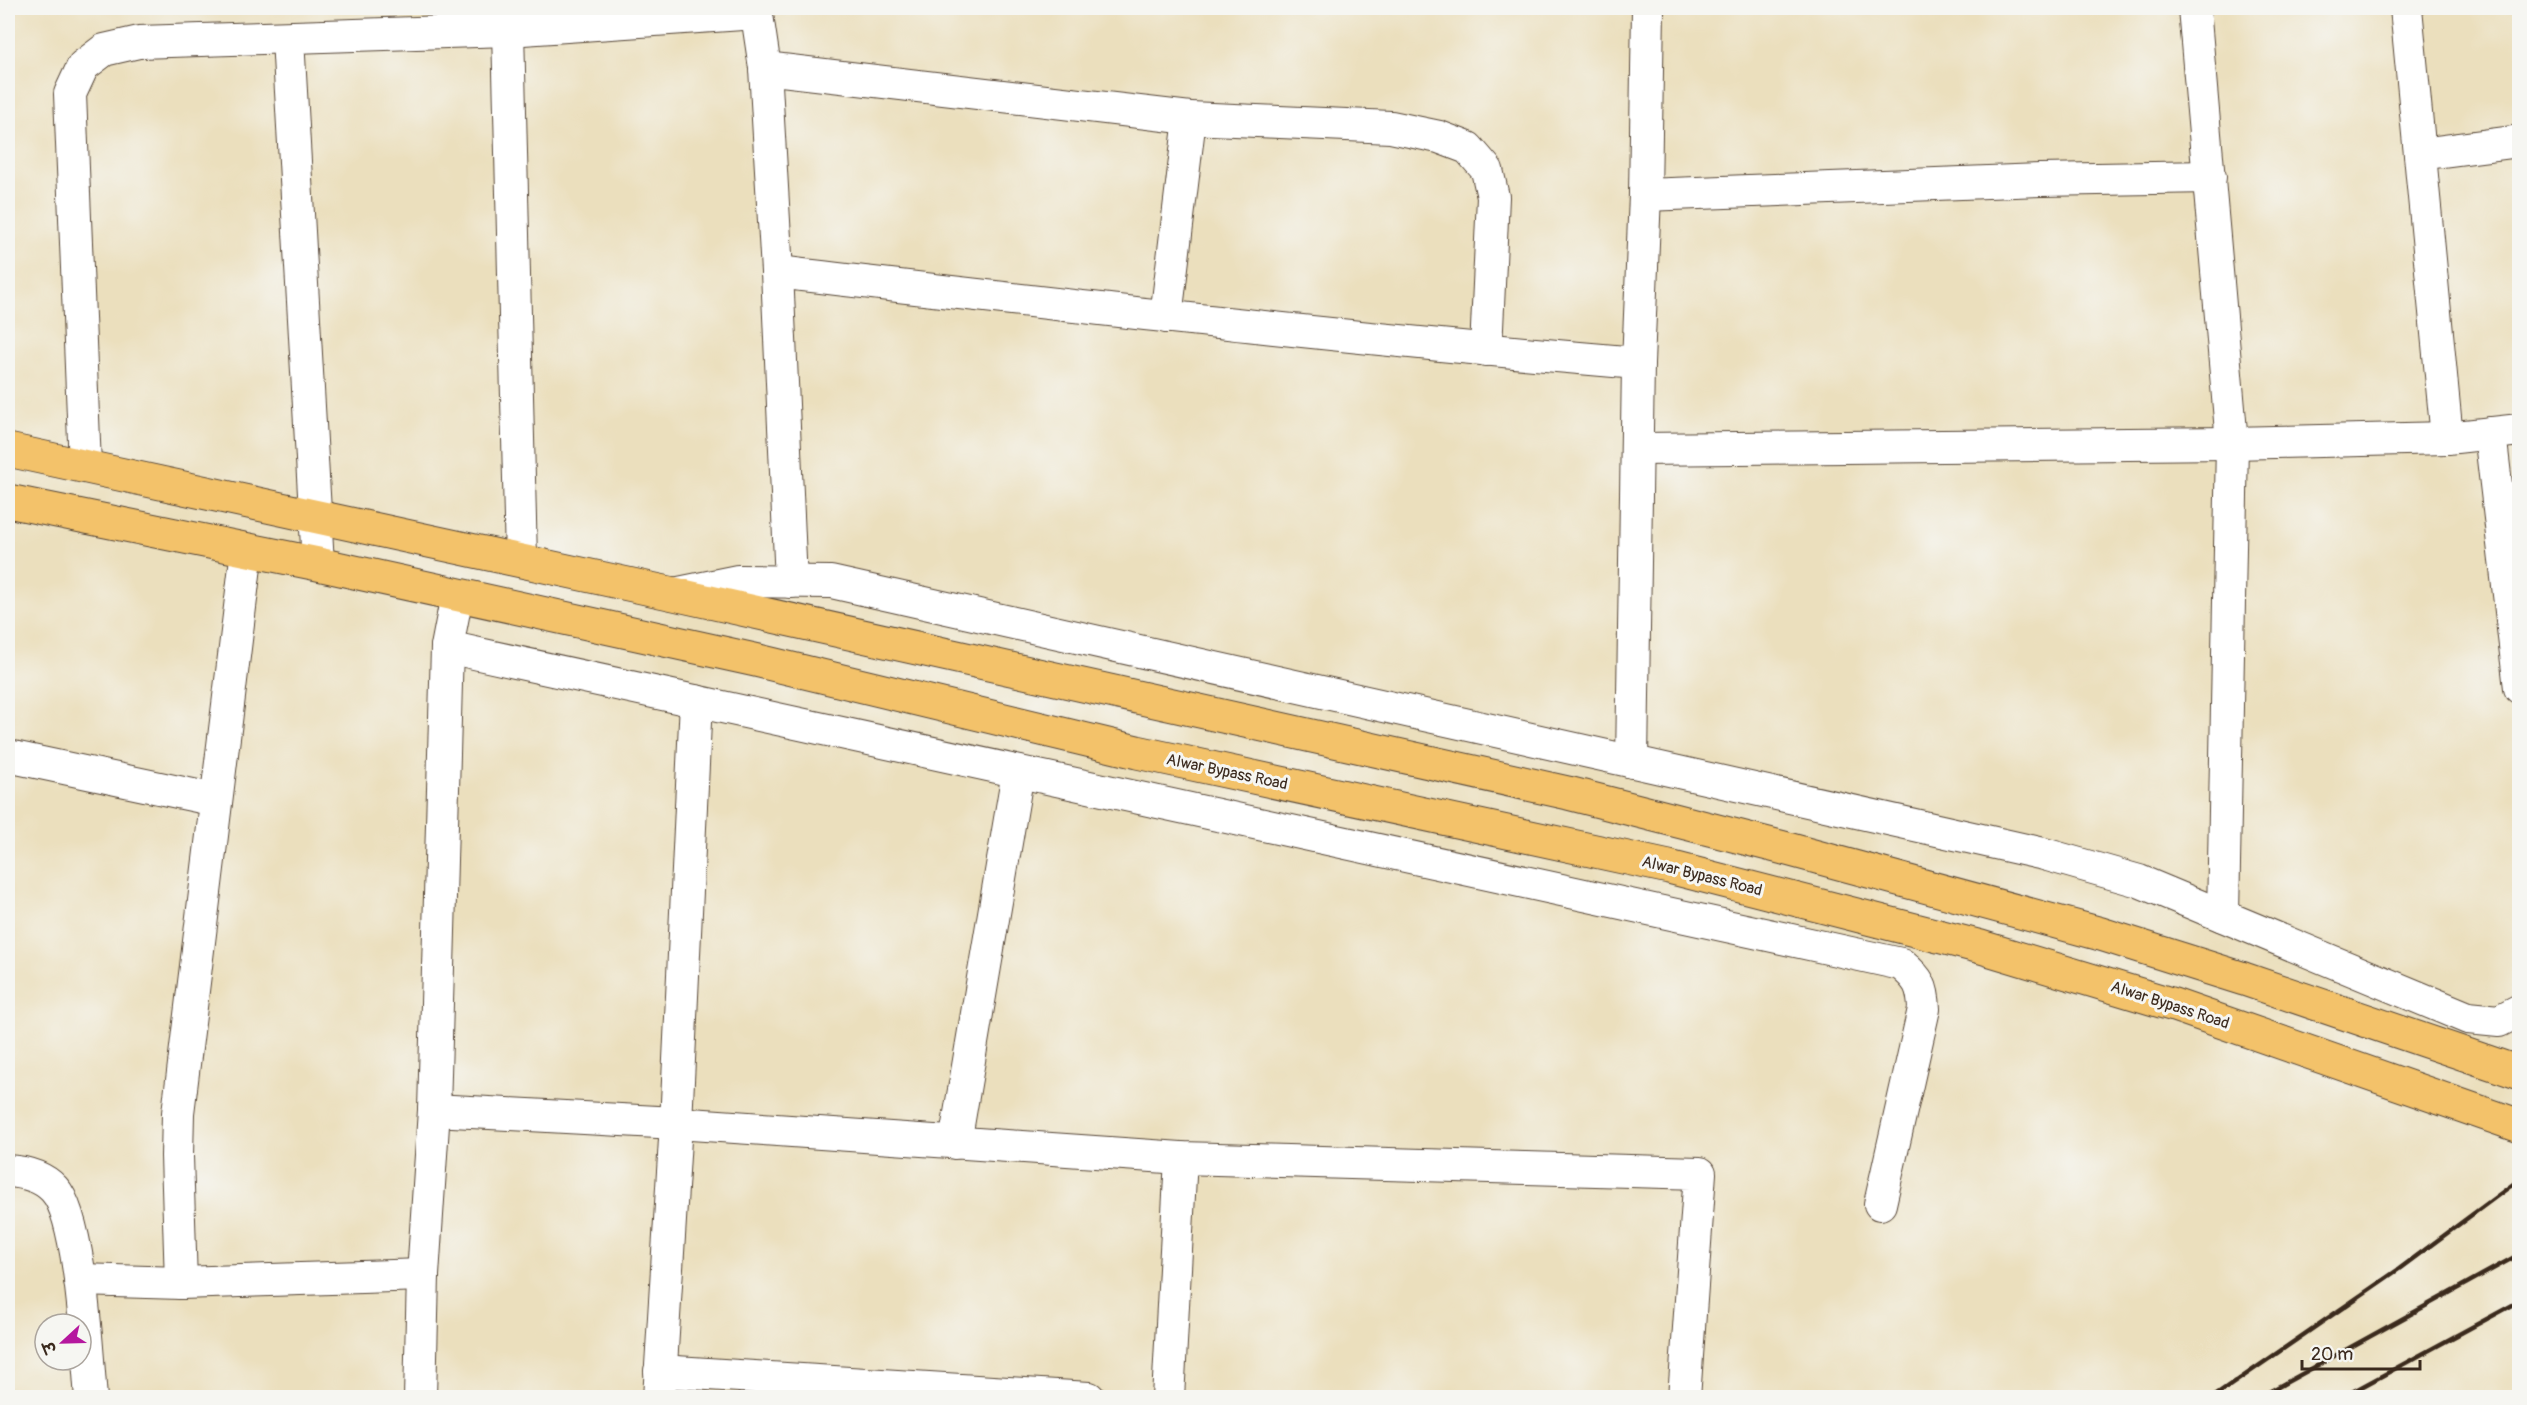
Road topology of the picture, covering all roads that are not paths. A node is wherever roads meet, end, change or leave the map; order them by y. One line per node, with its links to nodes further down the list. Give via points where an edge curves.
1 (1648, 8): 12 (street)
2 (2194, 8): 11 (street)
3 (2406, 8): 10 (street)
4 (756, 10): 5 (street); 7 (street)
5 (508, 30): 6 (street); 26 (street)
6 (288, 39): 22 (street, via 139,42 104,50 83,66 70,94); 24 (street)
7 (765, 68): 8 (street); 13 (street)
8 (1190, 118): 14 (street); 15 (street, via 1391,127 1468,148 1487,170 1493,197)
9 (2520, 141): 10 (street)
10 (2420, 153): 18 (street)
11 (2210, 177): 12 (street); 19 (street)
12 (1645, 195): 16 (street)
13 (777, 272): 14 (street); 28 (street)
14 (1166, 317): 15 (street)
15 (1486, 350): 16 (street)
16 (1638, 363): 20 (street)
17 (2505, 432): 18 (street); 32 (street)
18 (2447, 438): 19 (street)
19 (2232, 443): 20 (street); 38 (street)
20 (1637, 449): 35 (street)
21 (8, 450): 22 (main road)
22 (85, 466): 24 (main road)
23 (8, 501): 25 (main road, Alwar Bypass Road)
24 (314, 517): 26 (main road); 27 (street)
25 (247, 550): 27 (main road, Alwar Bypass Road); 37 (street)
26 (521, 560): 29 (main road)
27 (318, 564): 30 (main road, Alwar Bypass Road)
28 (791, 582): 29 (street, via 738,580); 35 (street, via 831,582)
29 (674, 594): 40 (main road, via 1568,793 1780,847 2101,934)
30 (457, 596): 31 (street); 43 (main road, Alwar Bypass Road, via 868,687 1137,752 1669,867 1981,947 2174,1005)
31 (447, 647): 33 (street); 41 (street)
32 (2520, 688)
33 (696, 701): 36 (street); 42 (street)
34 (8, 756): 37 (street)
35 (1632, 762): 38 (street, via 2044,854 2139,881)
36 (1018, 772): 44 (street); 47 (street, via 1901,964 1916,976 1923,991 1924,1009)
37 (216, 801): 50 (street, via 178,1113)
38 (2223, 916): 39 (street, via 2468,1018 2499,1021)
39 (2520, 1010)
40 (2520, 1073)
41 (434, 1110): 42 (street); 48 (street)
42 (676, 1123): 44 (street); 51 (street)
43 (2520, 1126)
44 (955, 1143): 45 (street)
45 (1181, 1158): 55 (street); 56 (street, via 1701,1173)
46 (8, 1171): 49 (street, via 39,1177 55,1189 66,1209)
47 (1880, 1204)
48 (423, 1275): 50 (street); 53 (street)
49 (80, 1280): 50 (street); 52 (street)
50 (181, 1283)
51 (660, 1384): 54 (street)
52 (91, 1398)
53 (420, 1398)
54 (1089, 1398)
55 (1168, 1398)
56 (1684, 1398)

